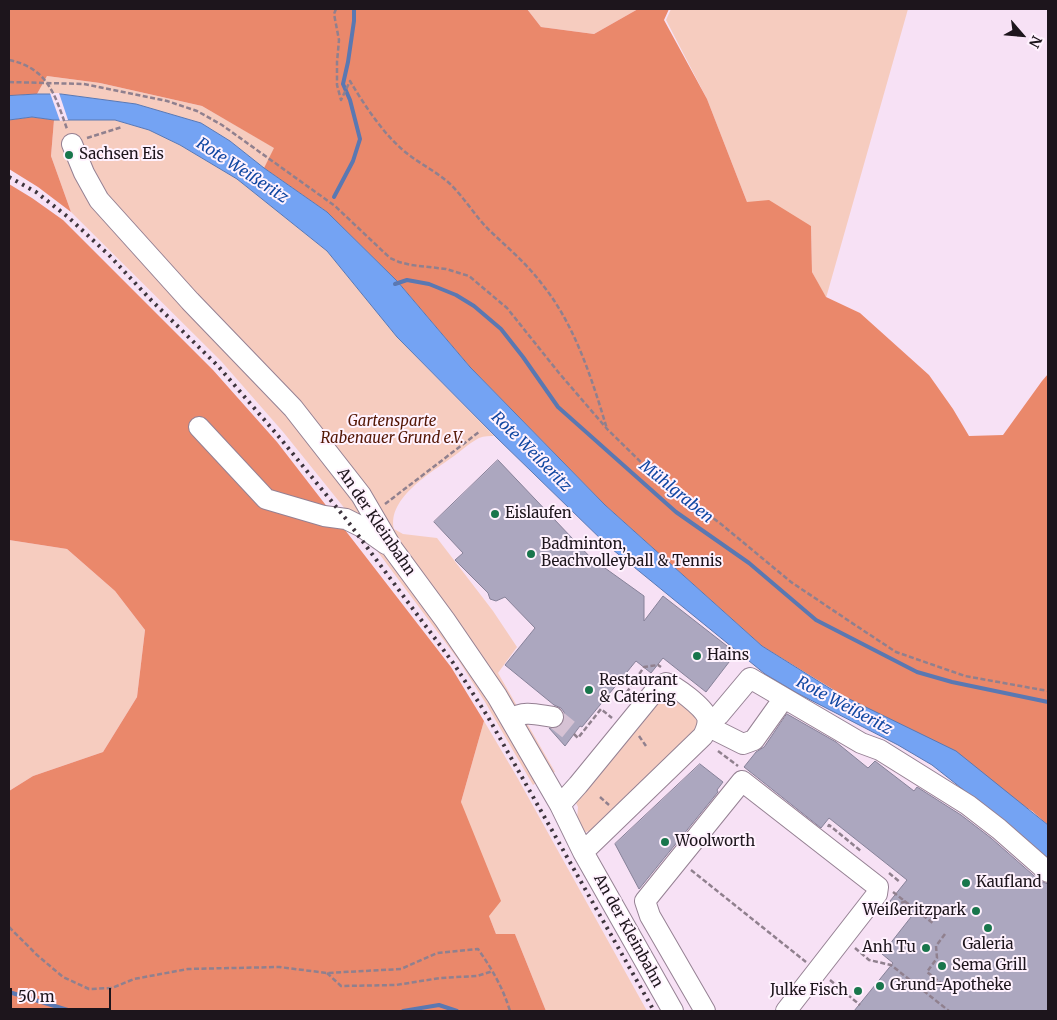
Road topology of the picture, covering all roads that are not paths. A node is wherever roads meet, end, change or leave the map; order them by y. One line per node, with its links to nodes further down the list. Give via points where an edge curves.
1 (80, 141): 3 (street, An der Kleinbahn, via 84,173 99,200 293,408 361,495)
2 (199, 427): 3 (street, via 266,499 346,519)
3 (392, 548): 6 (street, An der Kleinbahn)
4 (784, 698): 7 (street, via 754,740 743,744); 7 (street, via 750,678); 10 (street, via 861,743 880,750 968,806)
5 (553, 717): 6 (street, via 519,714)
6 (511, 719): 8 (street, An der Kleinbahn)
7 (707, 726): 8 (street, via 706,714 675,686 666,683 659,686); 9 (street, via 703,736)
8 (560, 805): 9 (street, An der Kleinbahn)
9 (583, 852): 12 (street, An der Kleinbahn)
10 (1048, 872)
11 (650, 916): 12 (street); 14 (street); 15 (street, via 645,901 742,781 878,887 877,894)
12 (627, 930): 13 (street, An der Kleinbahn)
13 (672, 1011)
14 (704, 1011)
15 (786, 1011)

